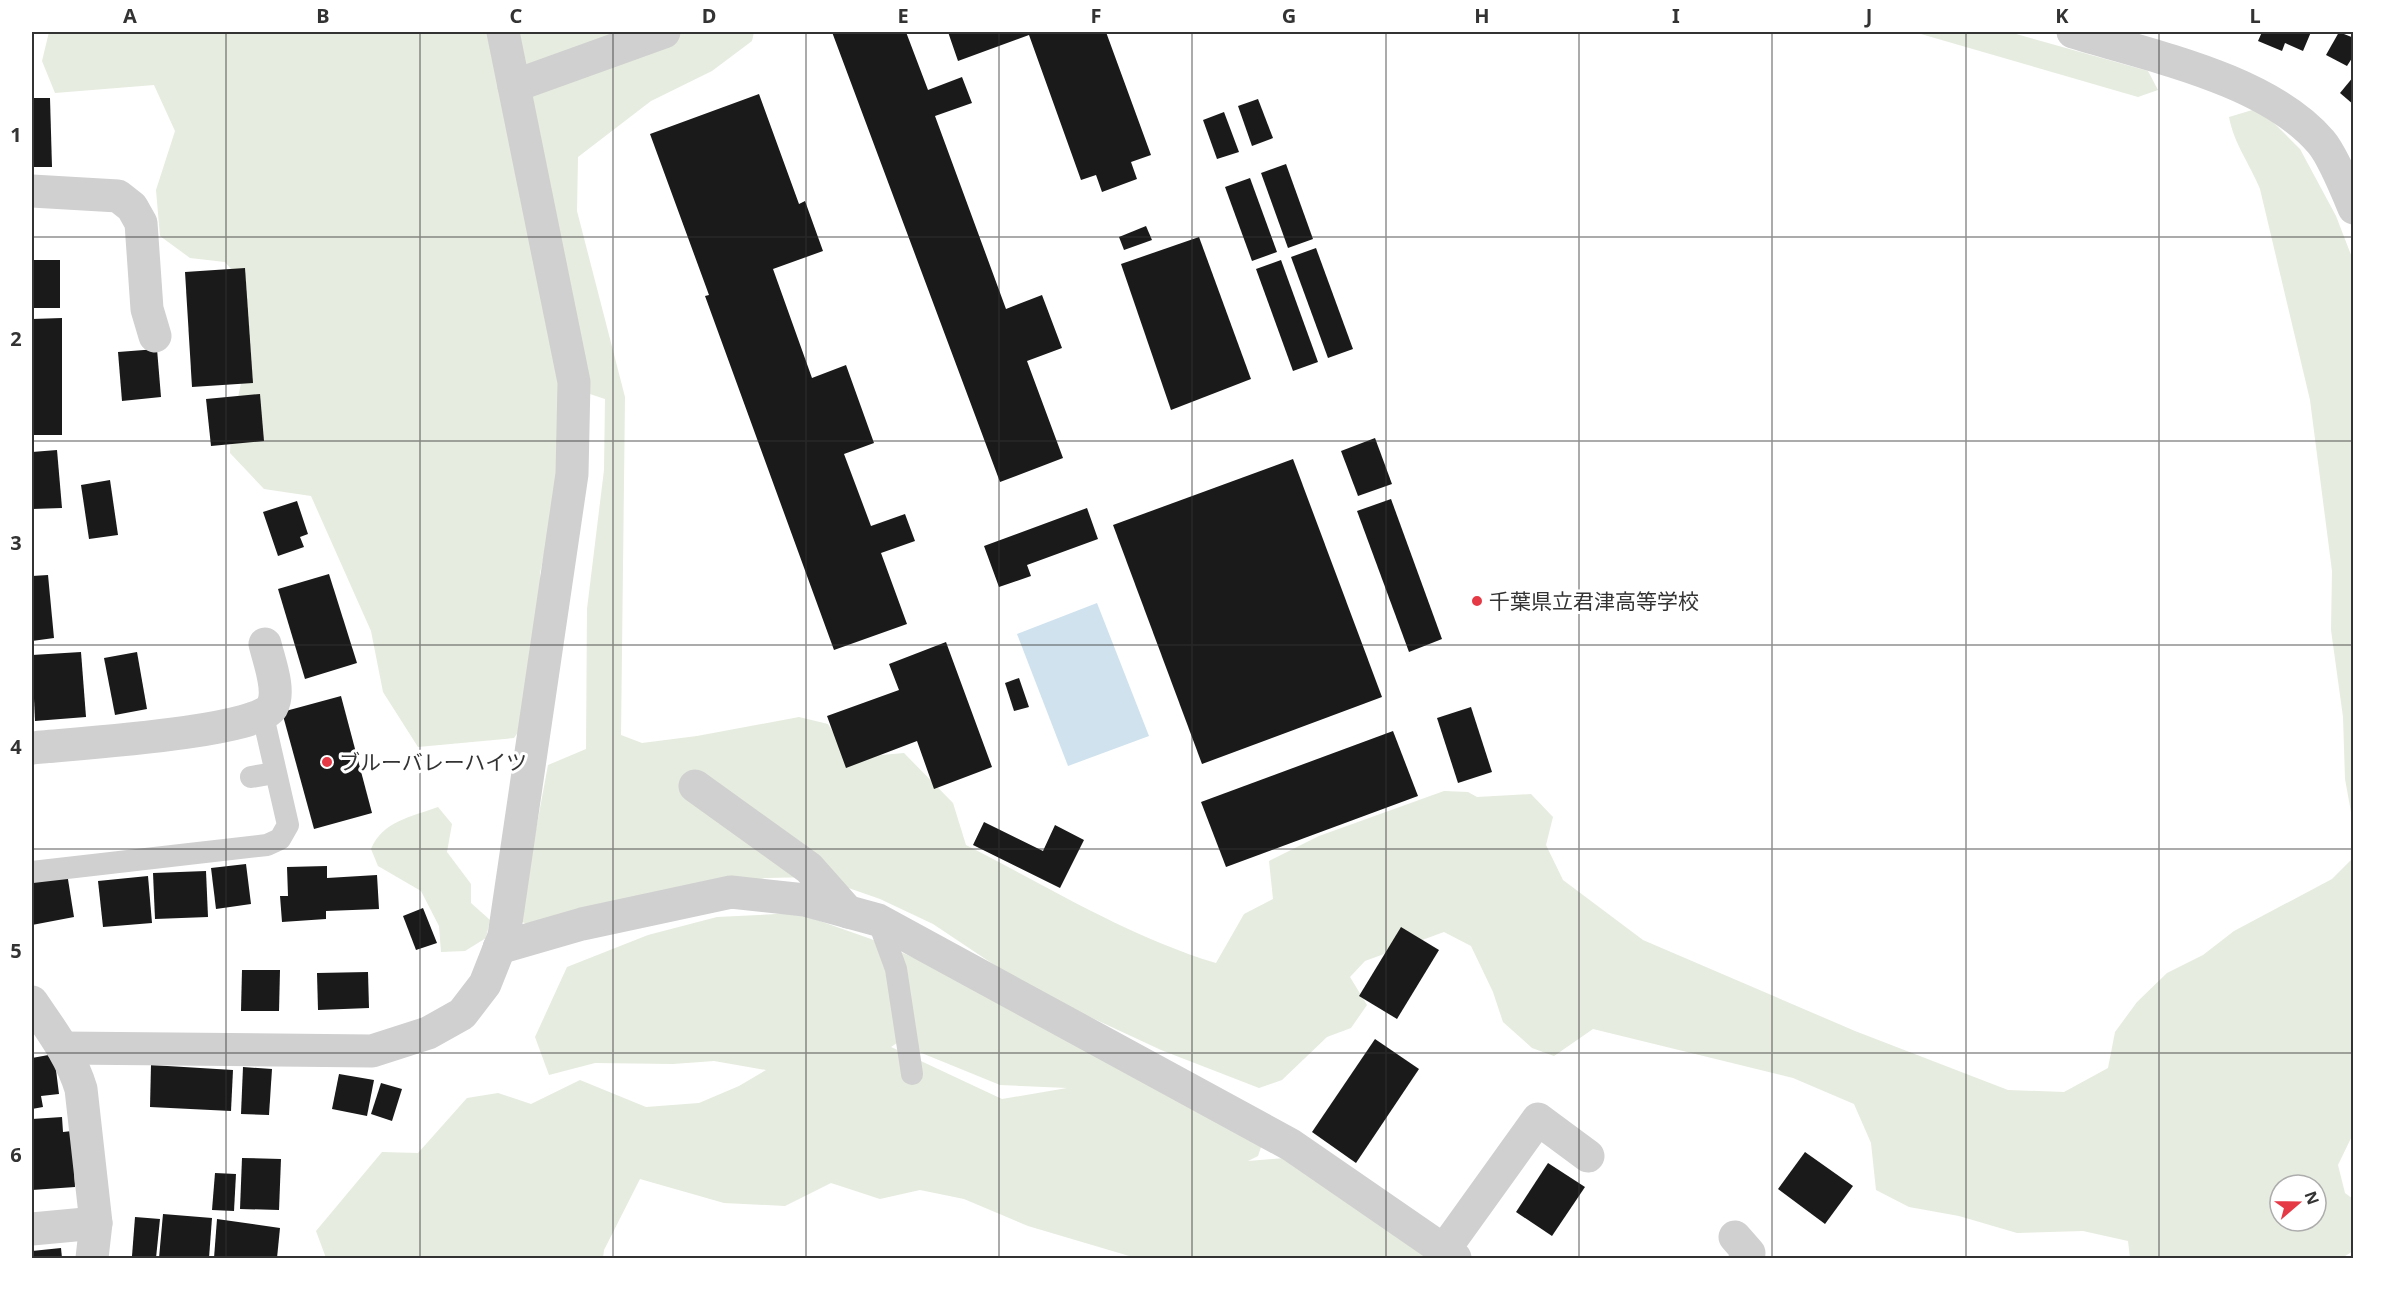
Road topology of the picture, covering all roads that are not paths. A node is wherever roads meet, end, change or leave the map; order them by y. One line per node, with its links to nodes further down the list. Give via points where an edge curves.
1 (503, 32): 4 (street)
2 (664, 32): 4 (street)
3 (2073, 32): 6 (street, via 2240,85 2286,110 2323,144)
4 (514, 86): 16 (street, via 574,382 572,474 504,936)
5 (32, 191): 7 (street, via 118,196 132,207 141,223 147,309)
6 (2354, 208)
7 (155, 336)
8 (265, 644): 9 (street, via 275,689 273,706)
9 (263, 716): 10 (street, via 216,729); 11 (lane)
10 (32, 748)
11 (275, 773): 12 (lane); 14 (lane, via 288,825 280,839 267,845)
12 (251, 777)
13 (695, 786): 15 (street, via 809,868)
14 (32, 872)
15 (863, 916): 16 (street, via 805,900 730,892 582,924); 19 (lane, via 896,969); 23 (street, via 1291,1145)
16 (499, 948): 18 (street, via 485,984 462,1014 428,1033 372,1051)
17 (32, 1002): 18 (street)
18 (63, 1048): 21 (street, via 81,1089)
19 (912, 1074)
20 (1588, 1156): 23 (street, via 1538,1119)
21 (96, 1223): 22 (street); 24 (street)
22 (32, 1230)
23 (1450, 1254)
24 (92, 1258)

